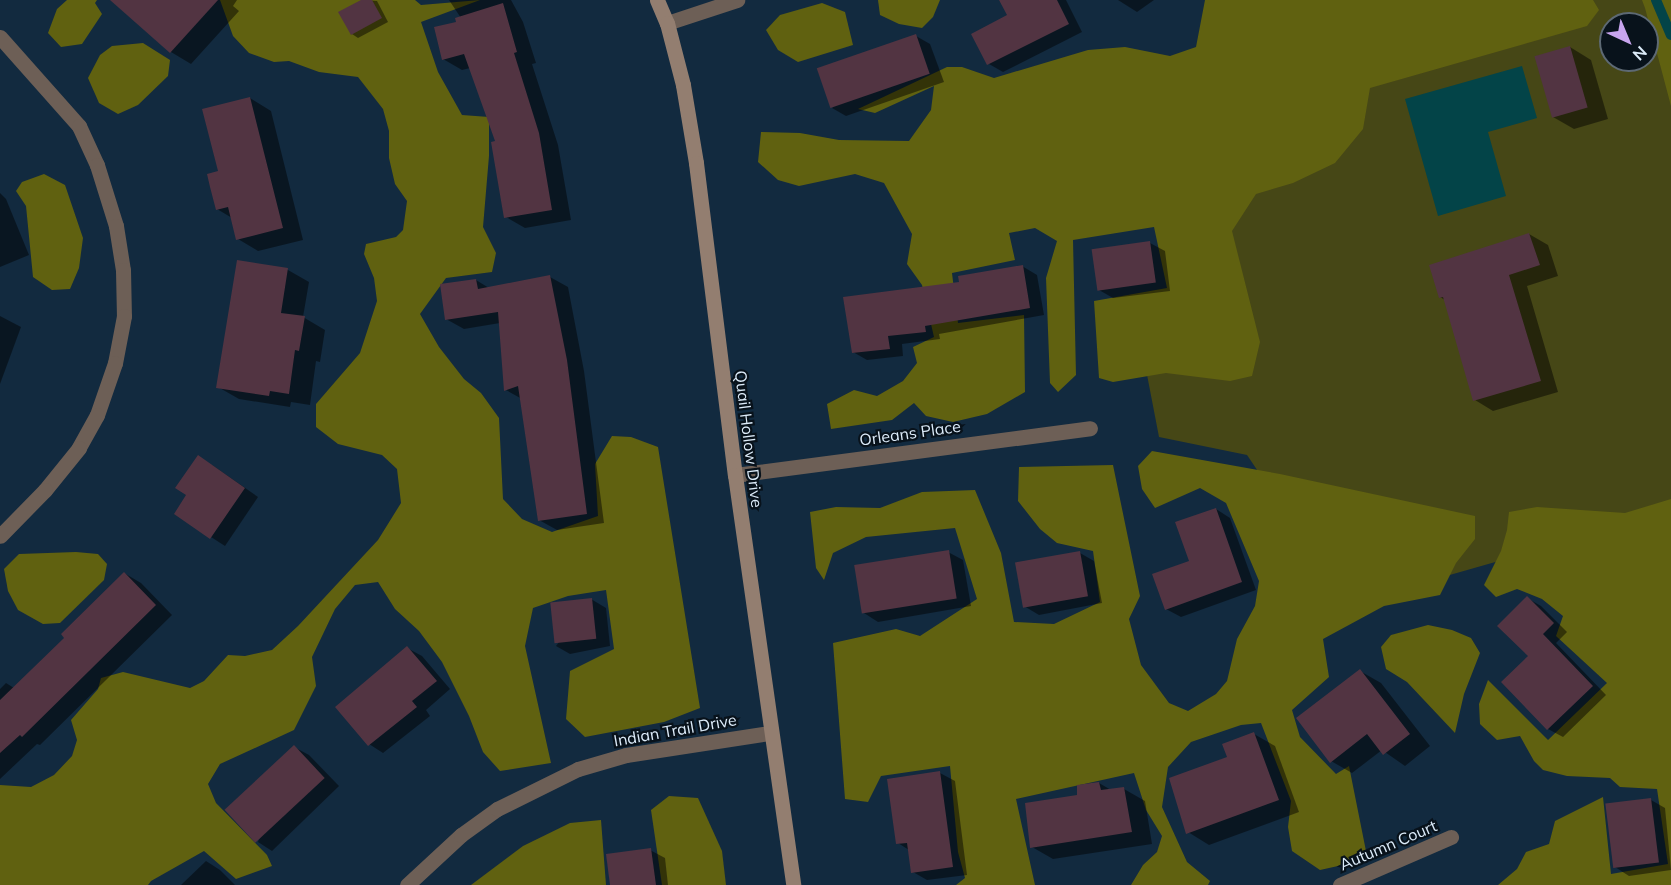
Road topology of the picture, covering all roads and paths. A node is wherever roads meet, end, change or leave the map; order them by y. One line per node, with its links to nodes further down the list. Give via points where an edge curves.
1 (657, 0): 3 (street, Quail Hollow Drive)
2 (737, 0): 3 (street)
3 (667, 23): 6 (street, Quail Hollow Drive, via 683,85 696,163)
4 (0, 37): 7 (street, via 80,126 98,165 116,226 123,270 124,316 115,363 97,415 79,448)
5 (1090, 428): 6 (street, Orleans Place)
6 (735, 475): 8 (street, Quail Hollow Drive)
7 (0, 536)
8 (770, 733): 10 (street, Indian Trail Drive, via 626,755 578,769 497,809); 11 (street, Quail Hollow Drive)
9 (1451, 837): 12 (street, Autumn Court)
10 (407, 885)
11 (793, 885)
12 (1340, 885)

